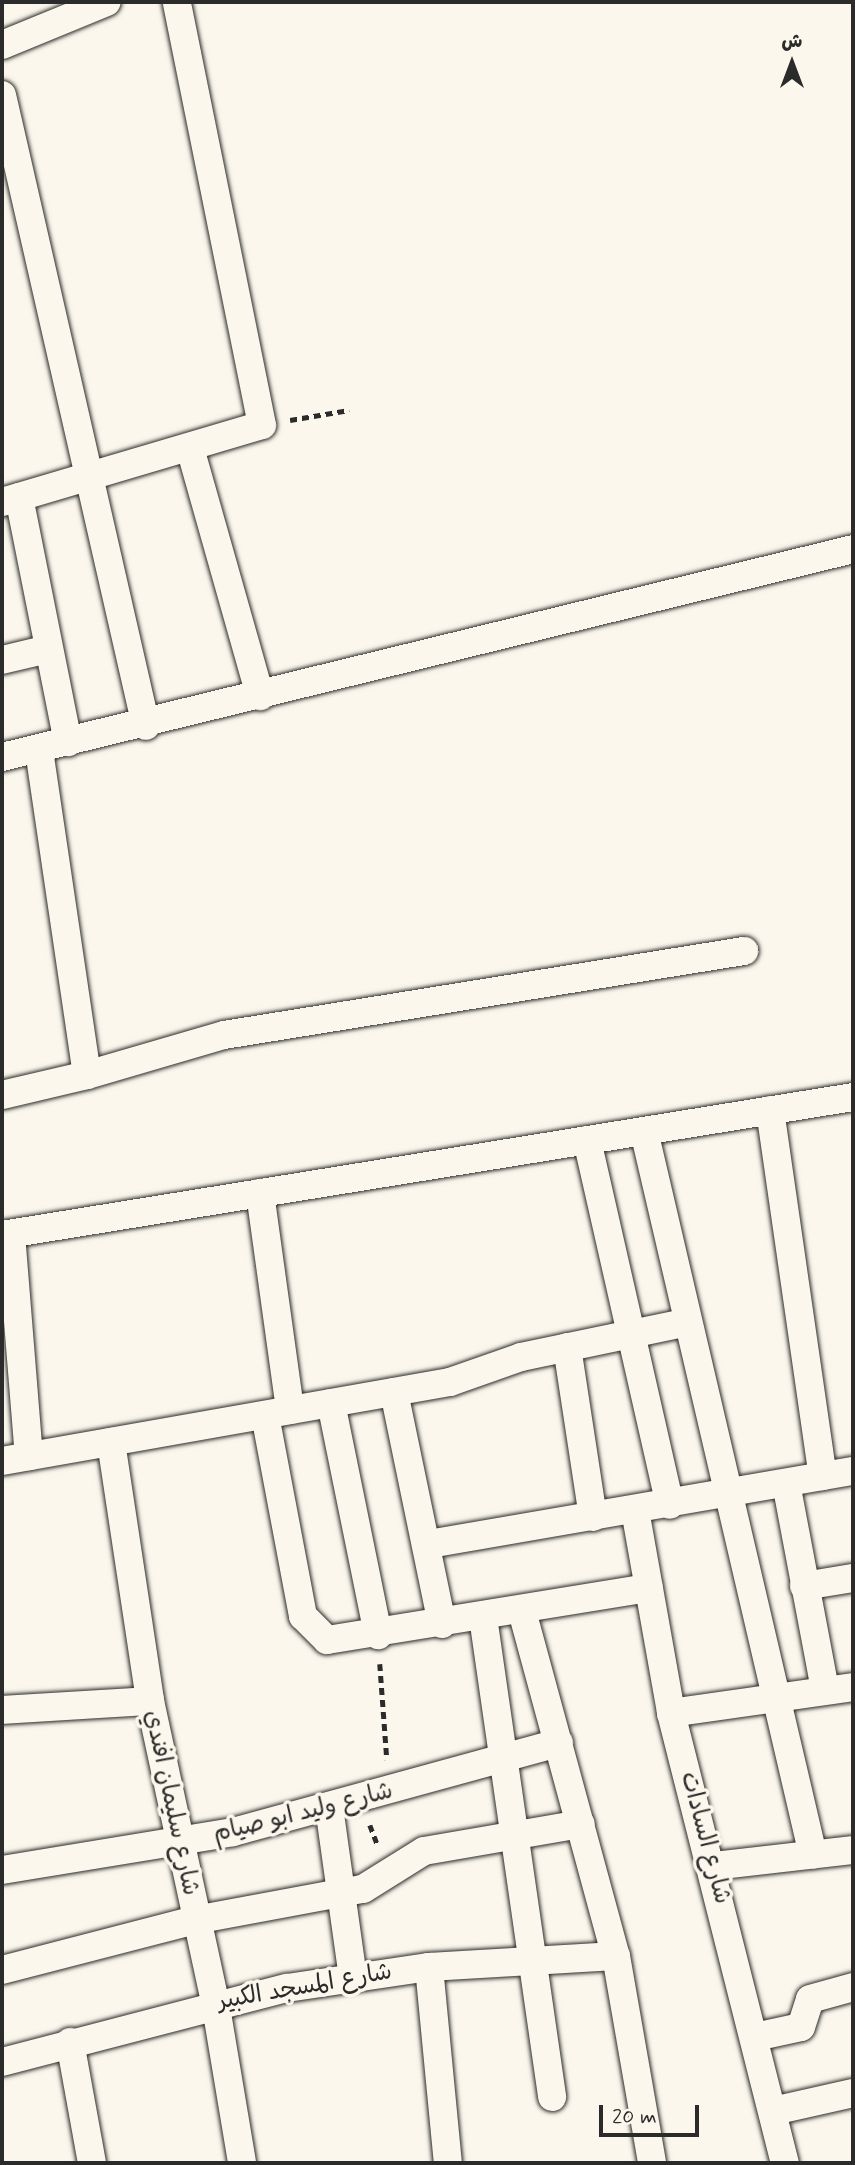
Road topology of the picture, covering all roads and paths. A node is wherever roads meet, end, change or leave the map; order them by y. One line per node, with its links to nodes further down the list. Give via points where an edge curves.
1 (107, 2): 3 (street)
2 (177, 2): 6 (street)
3 (2, 45)
4 (2, 95): 8 (street)
5 (349, 410): 6 (path)
6 (261, 425): 7 (street)
7 (190, 448): 8 (street); 13 (street)
8 (86, 478): 9 (street); 14 (street)
9 (10, 500): 11 (street)
10 (853, 549): 13 (street)
11 (48, 649): 12 (street); 15 (street)
12 (2, 660)
13 (260, 696): 14 (street)
14 (146, 726): 15 (street)
15 (68, 743): 16 (street)
16 (39, 750): 17 (street); 19 (street)
17 (2, 757)
18 (744, 951): 19 (street, via 224,1035)
19 (87, 1075): 20 (street)
20 (2, 1095)
21 (853, 1097): 22 (street)
22 (770, 1110): 23 (street); 36 (street)
23 (644, 1131): 24 (street); 27 (street)
24 (587, 1140): 25 (street); 28 (street)
25 (260, 1193): 26 (street); 32 (street)
26 (6, 1234): 34 (street)
27 (684, 1323): 28 (street); 38 (street)
28 (633, 1335): 29 (street); 39 (street)
29 (567, 1347): 30 (street); 41 (street)
30 (394, 1392): 31 (street); 42 (street)
31 (331, 1403): 32 (street); 49 (street)
32 (278, 1413): 33 (street); 49 (street, via 309,1626 339,1642)
33 (111, 1441): 34 (street); 53 (street, شارع سليمان افندي)
34 (15, 1459)
35 (853, 1471): 36 (street)
36 (823, 1476): 37 (street)
37 (786, 1483): 38 (street); 44 (street)
38 (728, 1494): 39 (street); 52 (street)
39 (670, 1505): 40 (street)
40 (635, 1510): 41 (street); 45 (street, شارع السادات)
41 (593, 1517): 42 (street)
42 (429, 1544): 48 (street)
43 (853, 1578): 44 (street)
44 (804, 1586): 51 (street)
45 (649, 1588): 46 (street); 55 (street, شارع السادات)
46 (522, 1611): 47 (street); 56 (street)
47 (483, 1617): 48 (street); 57 (street)
48 (442, 1624): 49 (street)
49 (378, 1635): 58 (path)
50 (853, 1687): 51 (street)
51 (825, 1690): 52 (street)
52 (773, 1698): 55 (street); 65 (street)
53 (150, 1701): 54 (street); 63 (street, شارع سليمان افندي)
54 (2, 1710)
55 (671, 1713): 66 (street, شارع السادات)
56 (559, 1743): 57 (street, شارع وليد ابو صيام); 61 (street)
57 (500, 1759): 58 (street, شارع وليد ابو صيام); 62 (street)
58 (390, 1792): 59 (street, شارع وليد ابو صيام)
59 (360, 1799): 60 (street, شارع وليد ابو صيام); 68 (path)
60 (329, 1807): 63 (street, شارع وليد ابو صيام); 69 (street)
61 (581, 1824): 62 (street); 71 (street)
62 (512, 1836): 68 (street, via 424,1851); 72 (street)
63 (178, 1843): 67 (street, شارع وليد ابو صيام); 70 (street, شارع سليمان افندي)
64 (853, 1850): 65 (street)
65 (813, 1855): 66 (street)
66 (713, 1866): 78 (street, شارع السادات)
67 (2, 1870)
68 (390, 1876): 69 (street)
69 (338, 1893): 70 (street); 75 (street)
70 (195, 1920): 74 (street); 77 (street, شارع سليمان افندي)
71 (616, 1956): 72 (street, شارع المسجد الكبير); 87 (street)
72 (534, 1959): 73 (street, شارع المسجد الكبير); 82 (street)
73 (429, 1967): 75 (street, شارع المسجد الكبير); 86 (street)
74 (2, 1970)
75 (353, 1977): 77 (street, شارع المسجد الكبير)
76 (853, 1987): 78 (street, via 810,1998 801,2026)
77 (215, 2001): 79 (street, شارع المسجد الكبير); 85 (street, شارع سليمان افندي)
78 (755, 2037): 83 (street, شارع السادات)
79 (70, 2042): 80 (street, شارع المسجد الكبير); 84 (street)
80 (2, 2062)
81 (853, 2093): 83 (street)
82 (552, 2097)
83 (773, 2111): 88 (street, شارع السادات)
84 (92, 2163)
85 (242, 2163)
86 (448, 2163)
87 (652, 2163)
88 (785, 2163)

